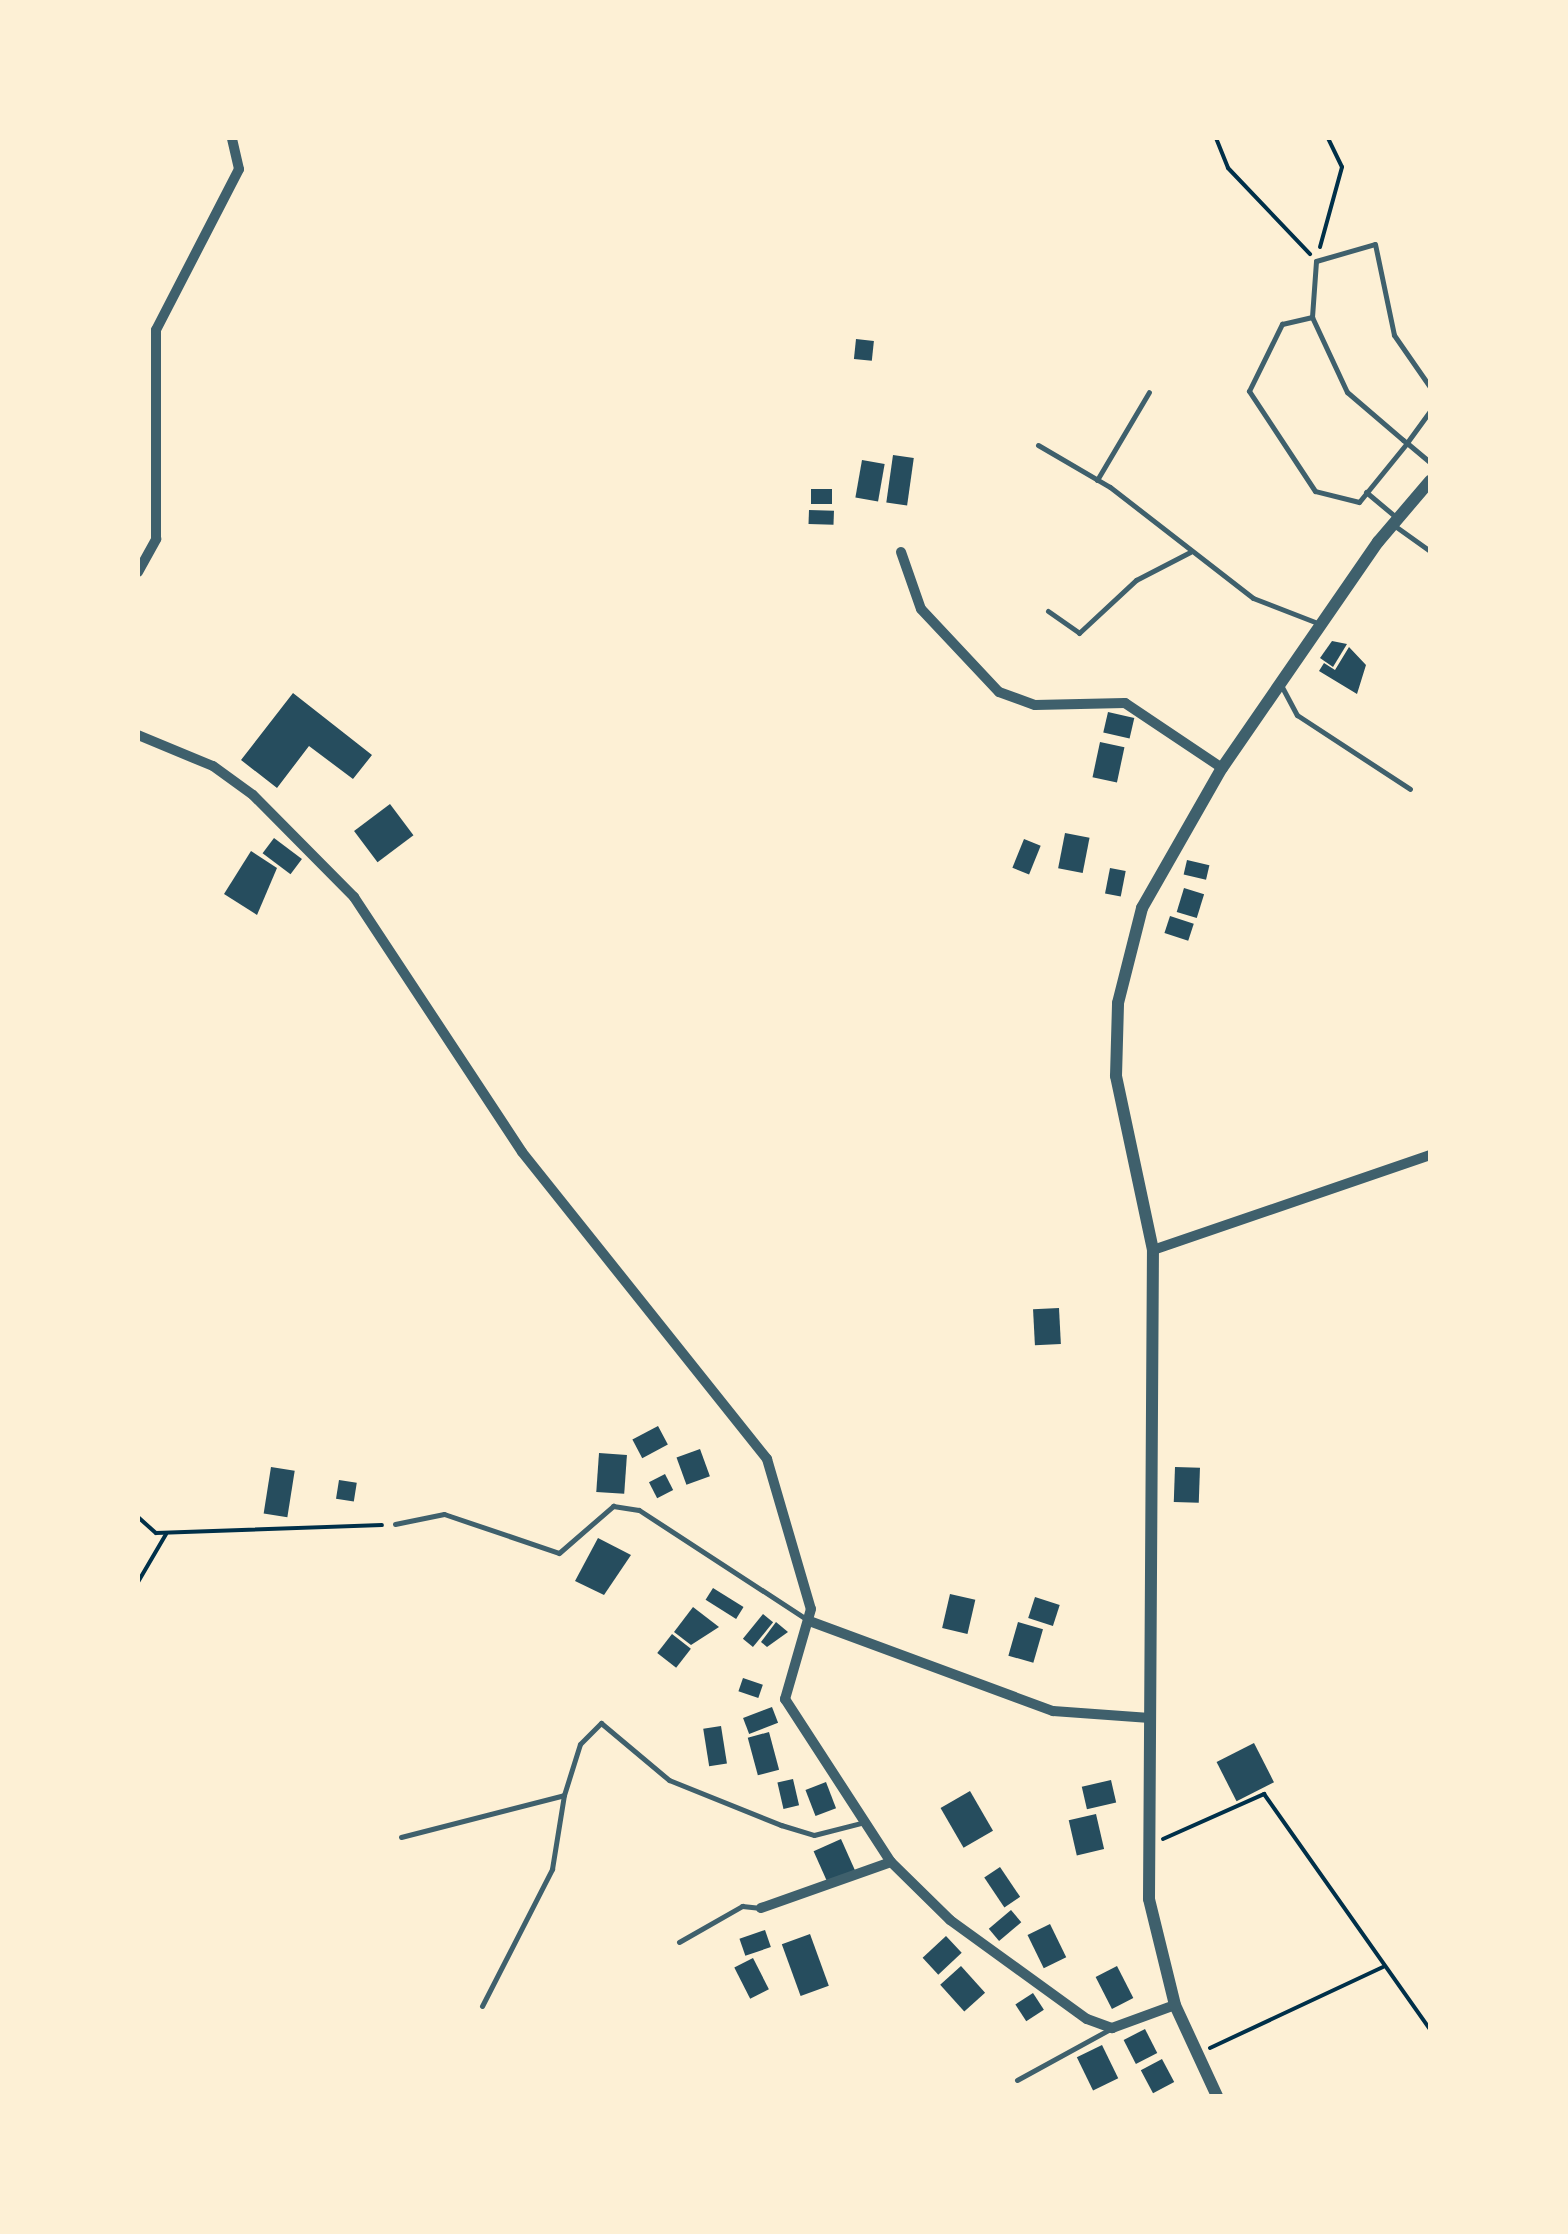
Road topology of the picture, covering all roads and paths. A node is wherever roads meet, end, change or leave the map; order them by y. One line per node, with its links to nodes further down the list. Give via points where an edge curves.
1 (232, 138): 19 (street, via 240,170 156,330 156,538)
2 (1216, 138): 4 (path, via 1228,168)
3 (1328, 138): 4 (path, via 1342,167)
4 (1316, 262): 5 (lane); 6 (lane, via 1375,244 1394,334)
5 (1312, 317): 9 (lane, via 1347,392); 14 (lane, via 1282,324 1249,392 1315,491 1358,502)
6 (1430, 387)
7 (1149, 392): 12 (lane)
8 (1430, 411): 9 (lane)
9 (1407, 443): 11 (lane); 14 (lane)
10 (1038, 445): 12 (lane)
11 (1430, 462)
12 (1097, 480): 18 (lane)
13 (1430, 481): 15 (street)
14 (1366, 492): 15 (lane)
15 (1396, 521): 16 (lane); 21 (street)
16 (1430, 551)
17 (901, 552): 24 (street, via 921,609 999,692 1035,705 1126,704)
18 (1191, 552): 20 (lane, via 1136,580 1079,634); 21 (lane, via 1274,610)
19 (138, 572)
20 (1048, 611)
21 (1322, 625): 22 (street)
22 (1280, 685): 24 (street); 25 (lane, via 1297,715)
23 (138, 735): 32 (street, via 214,766 354,897 522,1152 767,1459)
24 (1222, 768): 27 (street, via 1142,908 1118,1003 1116,1076)
25 (1410, 788)
26 (1430, 1155): 27 (street)
27 (1152, 1250): 33 (street)
28 (138, 1518): 30 (path)
29 (395, 1524): 30 (path); 32 (lane, via 444,1514 559,1553 613,1506 639,1510)
30 (166, 1533): 31 (path)
31 (138, 1582)
32 (812, 1622): 33 (street, via 1053,1711); 35 (street, via 792,1656 786,1699)
33 (1150, 1718): 37 (street)
34 (564, 1795): 35 (lane, via 580,1744 601,1724 669,1780 781,1825 814,1835); 36 (lane); 43 (lane, via 552,1869)
35 (861, 1823): 38 (street)
36 (401, 1837)
37 (1150, 1844): 41 (path, via 1264,1794); 42 (street, via 1157,1949)
38 (891, 1862): 39 (street); 44 (street, via 950,1920)
39 (760, 1908): 40 (lane, via 742,1906)
40 (680, 1942)
41 (1383, 1966): 45 (path); 46 (path)
42 (1175, 2004): 44 (street); 46 (street)
43 (482, 2006)
44 (1112, 2028): 47 (lane)
45 (1430, 2029)
46 (1197, 2054): 48 (street)
47 (1017, 2080)
48 (1216, 2096)

